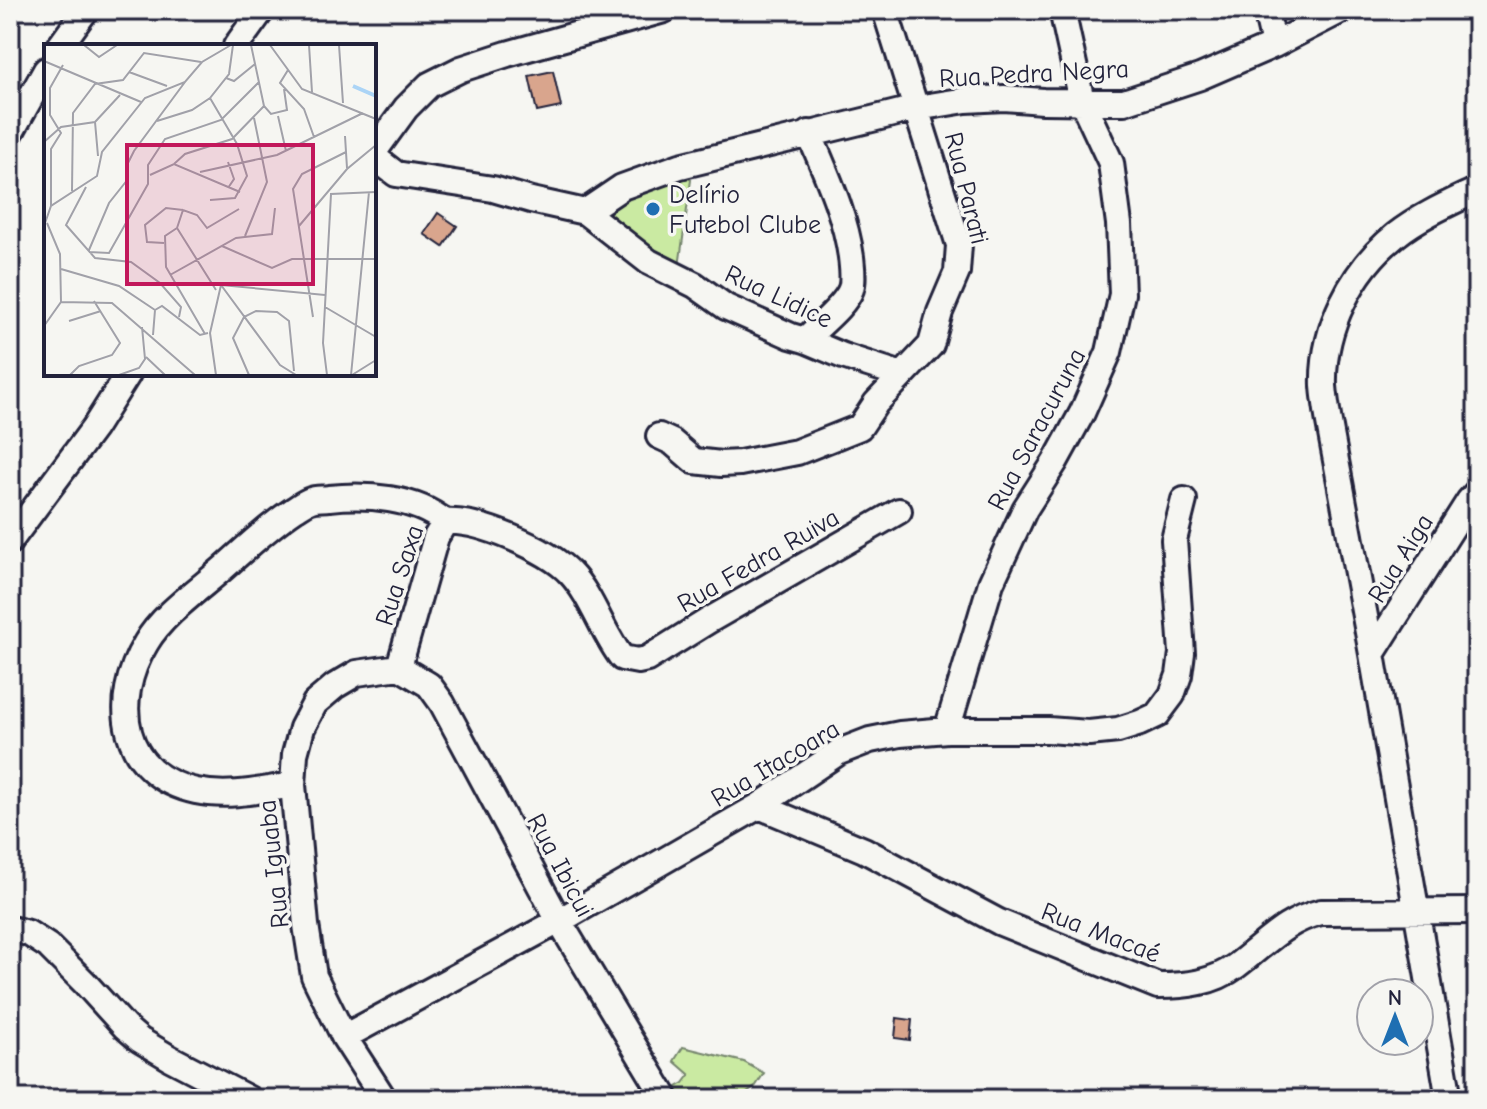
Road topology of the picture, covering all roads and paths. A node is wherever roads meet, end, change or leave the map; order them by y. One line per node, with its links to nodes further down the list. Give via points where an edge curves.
1 (86, 10): 8 (street)
2 (262, 10): 9 (street)
3 (664, 10): 16 (street, via 461,69 429,85)
4 (885, 10): 13 (street, Rua Parati)
5 (1062, 10): 12 (street, Rua Saracuruna)
6 (1266, 10): 10 (street)
7 (1342, 10): 10 (street, Rua Pedra Negra)
8 (61, 44)
9 (237, 44)
10 (1274, 45): 12 (street, Rua Pedra Negra, via 1124,102)
11 (44, 74): 15 (street)
12 (1082, 101): 13 (street, Rua Pedra Negra, via 1004,98); 32 (street, Rua Saracuruna, via 1111,163 1122,266 1115,327 1082,413 1025,509 991,583)
13 (917, 108): 14 (street, Rua Pedra Negra); 21 (street, Rua Parati, via 959,245 957,272 931,345)
14 (809, 133): 19 (street, Rua Pedra Negra, via 680,166 622,187); 20 (street, via 838,202 852,270 851,288 836,311)
15 (10, 134)
16 (376, 152)
17 (376, 157): 19 (street, Rua Lidice, via 396,174 493,189)
18 (1477, 190): 29 (street, via 1396,234 1370,260 1335,319 1327,352 1329,423)
19 (585, 212): 20 (street, Rua Lidice, via 649,262 726,307)
20 (805, 340): 21 (street, Rua Lidice)
21 (902, 375): 23 (street, Rua Parati, via 860,427 797,452 740,463 706,463 694,461)
22 (127, 376): 28 (street)
23 (659, 436)
24 (1477, 492): 29 (street, Rua Aiga)
25 (1184, 500): 32 (street, Rua Itacoara, via 1174,540 1182,653 1172,695 1157,715 1118,730 1089,733)
26 (899, 511): 30 (street, Rua Fedra Ruiva)
27 (445, 522): 30 (street, Rua Saxa, via 489,528 557,562 585,594 622,658); 31 (street, Rua Saxa, via 436,537); 33 (street, via 419,508 356,495 310,500 273,523 146,641 131,673 127,729 134,749 161,778 217,794)
28 (10, 541)
29 (1372, 654): 36 (street)
30 (647, 659)
31 (399, 667): 33 (street, Rua Iguaba, via 357,673 315,703 295,754); 37 (street, Rua Ibicui, via 429,685 442,703)
32 (947, 730): 34 (street, Rua Itacoara, via 870,740 839,752)
33 (293, 785): 39 (street, Rua Iguaba, via 314,976)
34 (759, 806): 36 (street, Rua Macaé, via 864,850 999,922 1158,986 1206,981 1234,968 1305,915); 37 (street, Rua Itacoara)
35 (1477, 911): 36 (street, Rua Macaé)
36 (1416, 912): 43 (street)
37 (559, 921): 39 (street, Rua Itacoara); 42 (street, Rua Ibicui)
38 (10, 929): 40 (street, via 48,946 140,1040)
39 (344, 1037): 41 (street, Rua Iguaba)
40 (249, 1099)
41 (384, 1099)
42 (666, 1099)
43 (1449, 1099)

